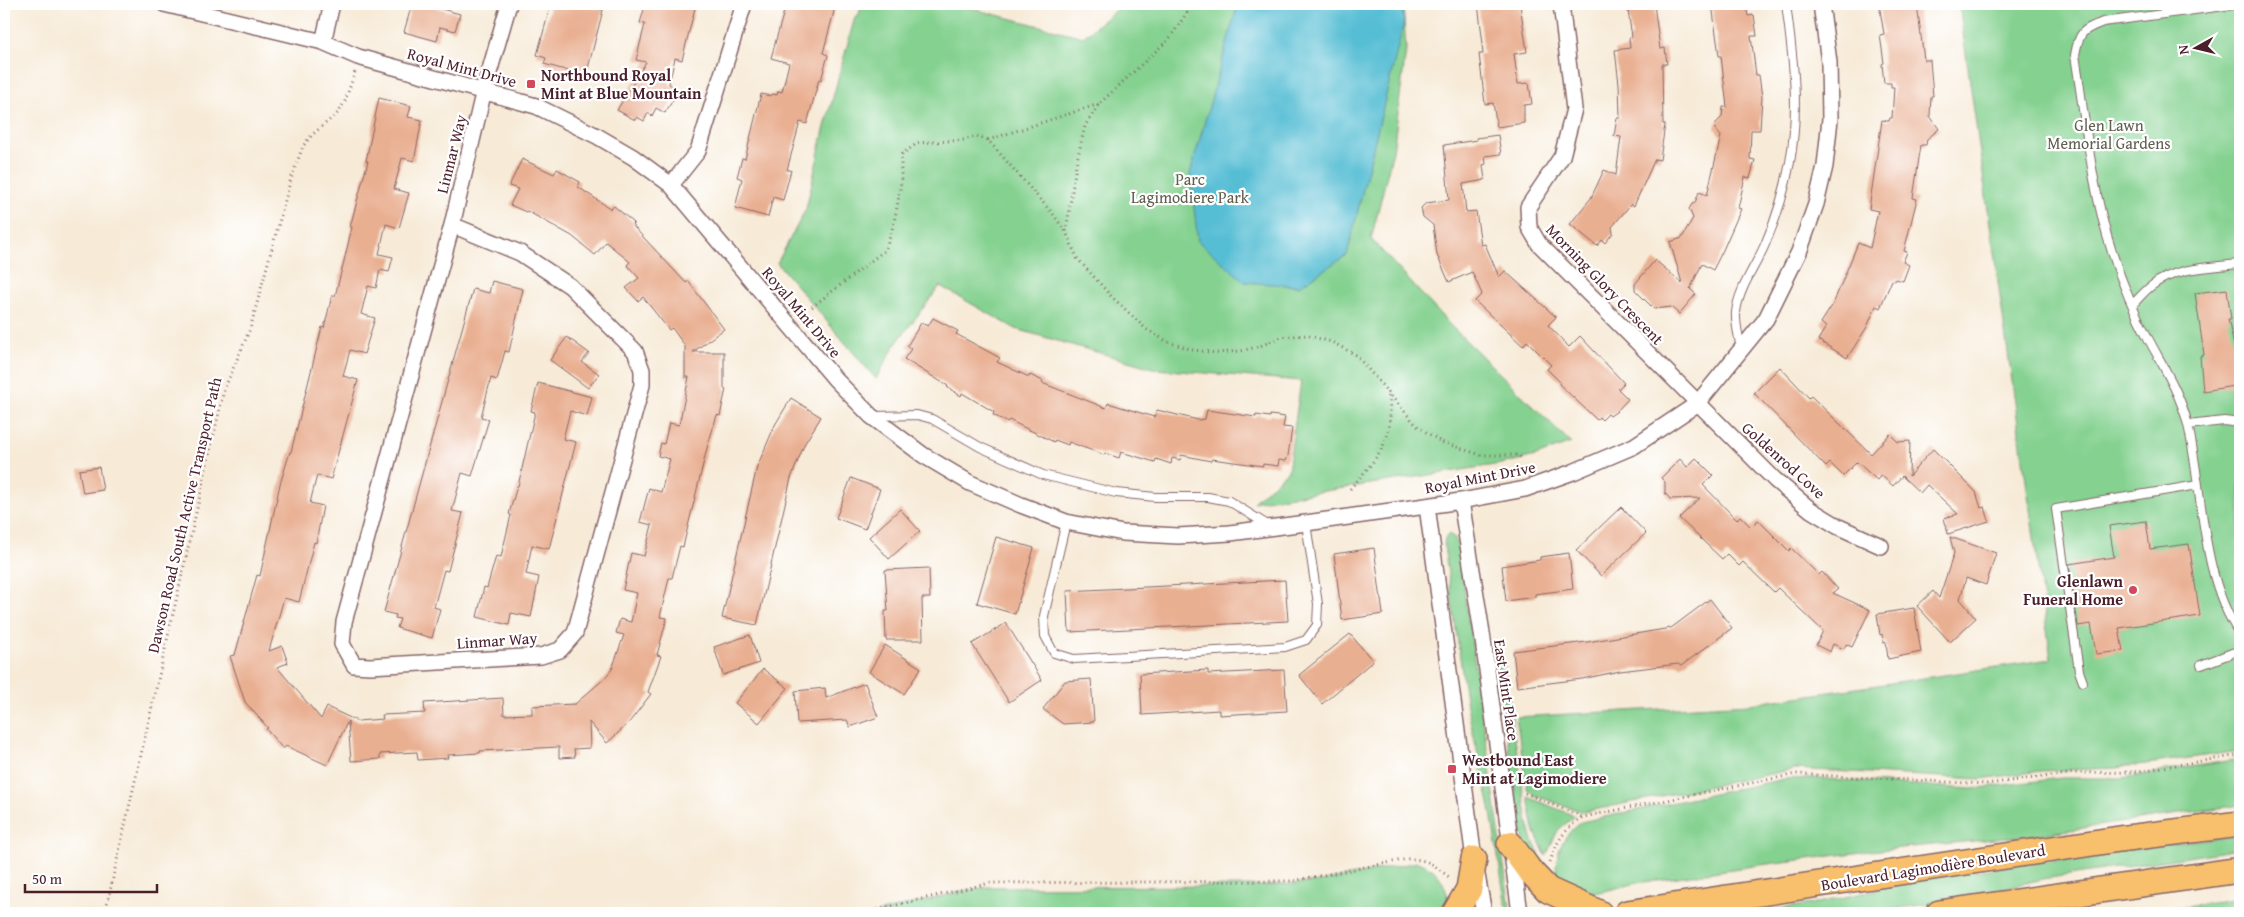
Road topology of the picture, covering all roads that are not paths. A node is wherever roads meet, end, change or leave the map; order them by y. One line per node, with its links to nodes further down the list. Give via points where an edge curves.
1 (164, 4): 9 (street, Royal Mint Drive)
2 (332, 4): 10 (street)
3 (508, 4): 11 (street, Linmar Way)
4 (744, 4): 12 (street, via 698,151)
5 (1560, 4): 17 (street, Morning Glory Crescent, via 1574,109 1562,156 1528,207 1528,227 1539,244)
6 (1786, 4): 16 (lane, via 1796,72 1795,129 1781,199 1736,311)
7 (1821, 4): 16 (street, Royal Mint Drive, via 1829,62 1830,119 1825,166 1799,252 1766,319)
8 (2240, 4): 15 (lane, via 2103,22 2083,30 2078,38 2075,55 2099,202 2112,252)
9 (190, 7): 10 (street, Royal Mint Drive)
10 (322, 42): 11 (street, Royal Mint Drive, via 358,57)
11 (484, 90): 12 (street, Royal Mint Drive, via 536,106 588,132 634,157); 13 (street, Linmar Way)
12 (670, 185): 18 (street, Royal Mint Drive, via 835,379)
13 (452, 225): 13 (street, Linmar Way, via 344,622 342,644 354,665 541,656 560,650 575,633 642,385 642,370 635,351 570,286 520,253)
14 (2240, 264): 15 (lane, via 2172,274 2150,287)
15 (2133, 304): 20 (lane, via 2148,339 2178,392)
16 (1742, 349): 17 (street, Royal Mint Drive)
17 (1697, 404): 22 (street, Royal Mint Drive, via 1634,446 1574,472 1525,489); 27 (street, Goldenrod Cove, via 1775,480 1811,510)
18 (871, 416): 24 (street, Royal Mint Drive, via 923,455 970,483); 26 (lane, via 918,415 932,419 980,447 1042,475 1116,493 1208,497 1229,501)
19 (2240, 423): 20 (lane, via 2224,421)
20 (2188, 425): 21 (lane)
21 (2198, 485): 28 (lane, via 2211,559 2223,602); 31 (lane, via 2056,509)
22 (1461, 501): 23 (street, Royal Mint Drive); 33 (street, East Mint Place)
23 (1427, 506): 25 (street, Royal Mint Drive); 34 (street)
24 (1066, 522): 25 (lane, via 1044,616 1046,636 1054,653 1074,659 1285,647 1306,640 1317,625 1318,604); 26 (street, Royal Mint Drive, via 1123,533 1178,536)
25 (1306, 523): 26 (street, Royal Mint Drive)
26 (1271, 527)
27 (1881, 546)
28 (2240, 634)
29 (2240, 650): 30 (lane)
30 (2201, 665)
31 (2083, 682)
32 (2240, 824): 40 (main road, Boulevard Lagimodière Boulevard)
33 (1510, 844): 38 (street, East Mint Place); 39 (main road, via 1528,870 1548,890)
34 (1474, 859): 36 (main road, via 1469,889); 37 (street)
35 (2240, 870): 41 (main road)
36 (1454, 913)
37 (1484, 913)
38 (1520, 913)
39 (1599, 913)
40 (1627, 913)
41 (1939, 913)

